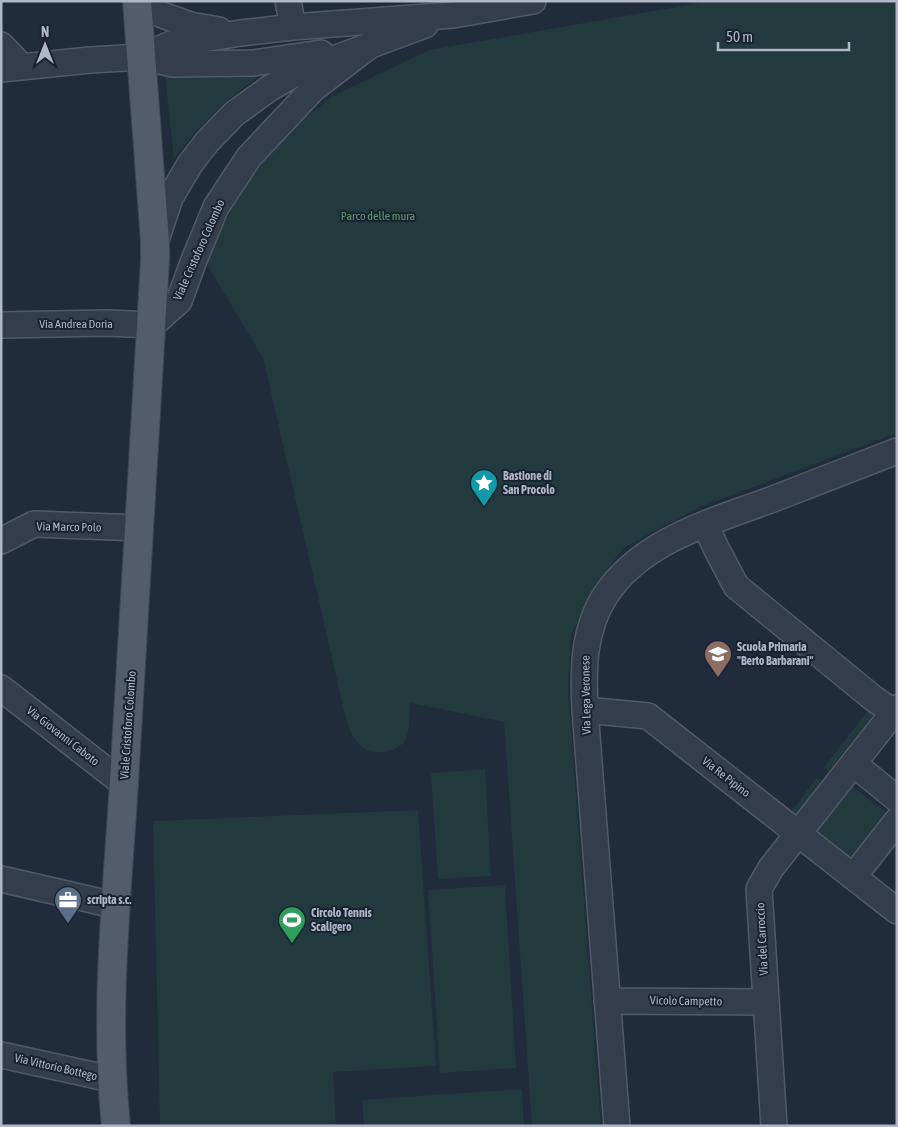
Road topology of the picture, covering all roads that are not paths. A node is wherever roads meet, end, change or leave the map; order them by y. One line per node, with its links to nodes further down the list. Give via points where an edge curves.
1 (172, 1): 4 (street)
2 (288, 1): 6 (street)
3 (533, 1): 5 (street, Viale Cristoforo Colombo)
4 (137, 4): 7 (street, Viale Cristoforo Colombo, via 190,25); 10 (main road)
5 (453, 15): 6 (street, Viale Cristoforo Colombo); 9 (street, Viale Cristoforo Colombo)
6 (293, 26): 7 (street, Viale Cristoforo Colombo)
7 (241, 33): 10 (street, Viale Cristoforo Colombo, via 170,44)
8 (1, 45): 11 (street)
9 (368, 46): 10 (street, Viale Cristoforo Colombo, via 253,62 173,64); 12 (street, Viale Cristoforo Colombo, via 296,73 234,114 190,164 170,198); 14 (street, Viale Cristoforo Colombo, via 314,88 249,157 216,207 179,301)
10 (142, 57): 11 (street); 12 (main road, Viale Cristoforo Colombo)
11 (12, 68)
12 (155, 242): 14 (main road, Viale Cristoforo Colombo)
13 (1, 325): 14 (street, Via Andrea Doria)
14 (152, 325): 17 (main road, Viale Cristoforo Colombo)
15 (897, 452): 16 (street, Via Lega Veronese)
16 (705, 524): 20 (street, Via Lega Veronese, via 659,546 623,574 605,597 585,648); 21 (street, via 736,586 874,698)
17 (140, 528): 18 (street, Via Marco Polo, via 34,524); 23 (main road, Viale Cristoforo Colombo)
18 (1, 542)
19 (1, 688): 23 (street, Via Giovanni Caboto)
20 (585, 710): 26 (street, Via Re Pipino, via 648,716); 31 (street, Via Lega Veronese)
21 (895, 710): 22 (street, Via del Carroccio)
22 (854, 764): 24 (street); 26 (street, Via del Carroccio)
23 (124, 784): 29 (main road, Viale Cristoforo Colombo)
24 (897, 798)
25 (897, 821): 27 (street)
26 (798, 834): 27 (street, Via Re Pipino); 32 (street, Via del Carroccio, via 759,889)
27 (854, 877): 30 (street, Via Re Pipino)
28 (1, 879): 29 (street)
29 (114, 905): 34 (main road, Viale Cristoforo Colombo)
30 (897, 911)
31 (607, 1001): 32 (street, Vicolo Campetto); 36 (street, Via Lega Veronese)
32 (766, 1002): 37 (street, Via del Carroccio)
33 (1, 1055): 34 (street, Via Vittorio Bottego)
34 (111, 1079): 35 (main road, Viale Cristoforo Colombo)
35 (116, 1126)
36 (617, 1126)
37 (774, 1126)

